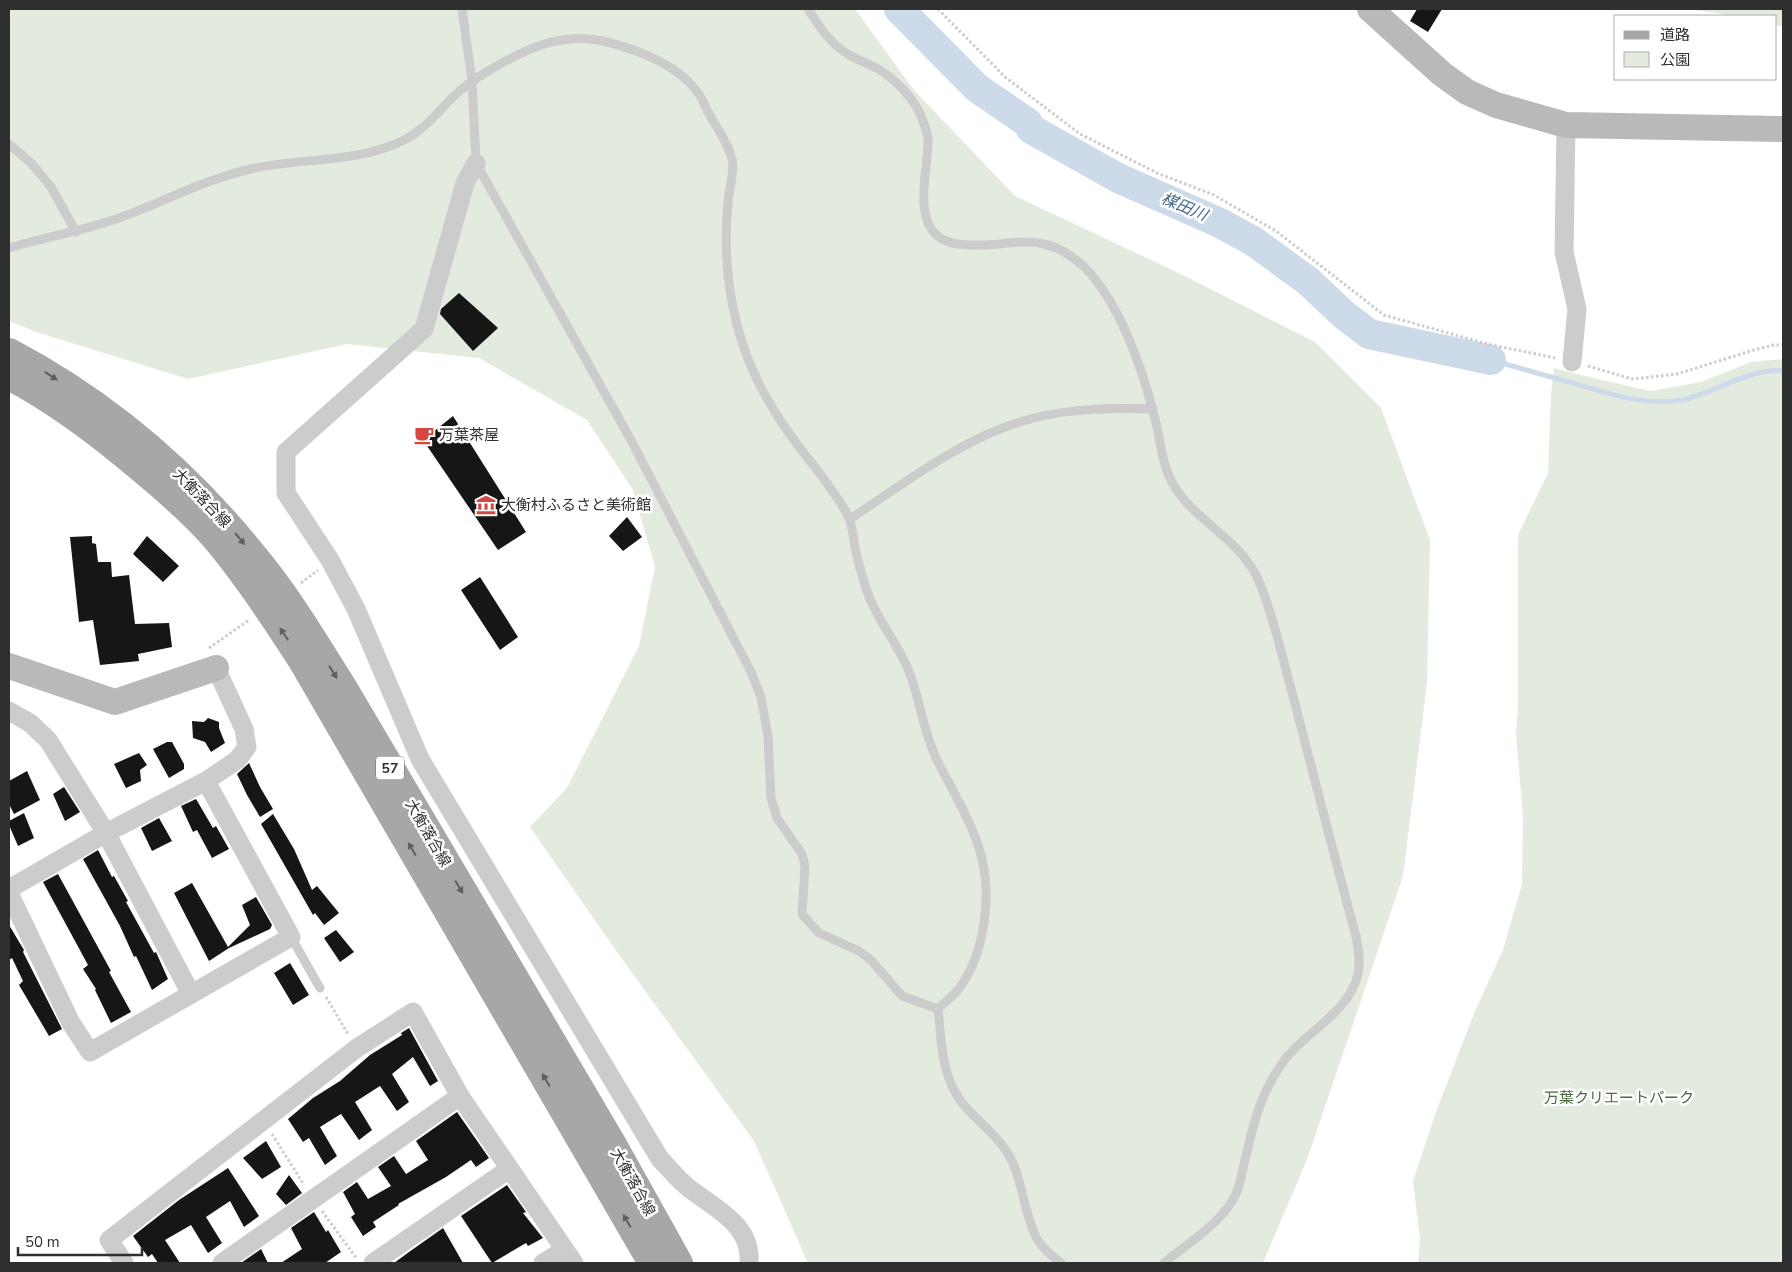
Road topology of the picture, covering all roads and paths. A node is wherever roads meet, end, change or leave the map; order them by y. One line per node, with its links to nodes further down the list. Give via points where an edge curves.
1 (462, 9): 5 (lane)
2 (808, 9): 16 (lane, via 831,41 896,82 921,116 928,136 924,202 928,222 940,238 957,245 1042,243 1076,260 1105,293 1121,322)
3 (938, 9): 14 (path, via 1006,77 1080,134 1157,173 1214,195 1276,231 1384,314 1487,344)
4 (1370, 9): 6 (street, via 1442,74 1467,92 1496,105)
5 (472, 80): 9 (lane); 10 (lane, via 423,128 376,151 253,168 215,179 126,216); 17 (lane, via 542,44 582,38 603,41 662,63 692,84 725,140 733,161 726,241 737,325 749,360 786,430)
6 (1566, 125): 7 (street); 14 (street, via 1564,252 1576,309)
7 (1783, 129)
8 (9, 144): 10 (lane, via 32,163 51,187)
9 (476, 163): 28 (lane, via 632,442 751,672 761,697 768,736 771,798 777,818 802,854 805,866 802,914 819,933 871,960 902,996); 39 (street, via 465,183 424,329 286,452 286,493 330,560 356,610 420,759 660,1159 689,1188 738,1226 746,1240)
10 (76, 232): 11 (lane)
11 (9, 248)
12 (1783, 345): 14 (path, via 1754,350 1677,374 1632,380)
13 (9, 352): 38 (main road, 大衡落合線 / 57, one-way to 38, via 117,420 156,452 229,525 263,567 308,630 346,692 612,1143)
14 (1572, 362)
15 (9, 376): 37 (main road, 大衡落合線 / 57, one-way to 15, via 301,659 248,580 214,537 179,501 106,439)
16 (1153, 409): 17 (lane, via 1063,412 1007,426 930,466); 41 (lane, via 1167,474 1177,492 1238,548 1259,580 1309,754 1359,956 1352,990 1340,1007 1282,1063 1266,1089 1233,1200 1221,1217)
17 (850, 518): 28 (lane, via 860,569 870,599 911,674 926,735 980,852 986,914 981,939 973,964 958,990)
18 (250, 620): 19 (path)
19 (211, 659): 20 (street, via 115,702); 22 (street, via 244,729 247,747 237,760)
20 (9, 666)
21 (9, 711): 23 (street, via 30,723 48,740)
22 (206, 781): 23 (street); 25 (street)
23 (106, 833): 24 (street); 27 (street)
24 (9, 891): 27 (street, via 71,1023 90,1052)
25 (290, 937): 26 (lane); 27 (street)
26 (320, 988): 29 (path)
27 (191, 994)
28 (938, 1009): 40 (lane, via 945,1067 953,1088 965,1107 1008,1153 1036,1238)
29 (357, 1048): 30 (street, via 413,1012); 33 (street, via 109,1240)
30 (460, 1096): 31 (street); 34 (street)
31 (509, 1169): 32 (street); 35 (street)
32 (569, 1256): 36 (street)
33 (124, 1263)
34 (222, 1263)
35 (373, 1263)
36 (543, 1263)
37 (652, 1263)
38 (679, 1263)
39 (749, 1263)
40 (1061, 1263)
41 (1164, 1263)

